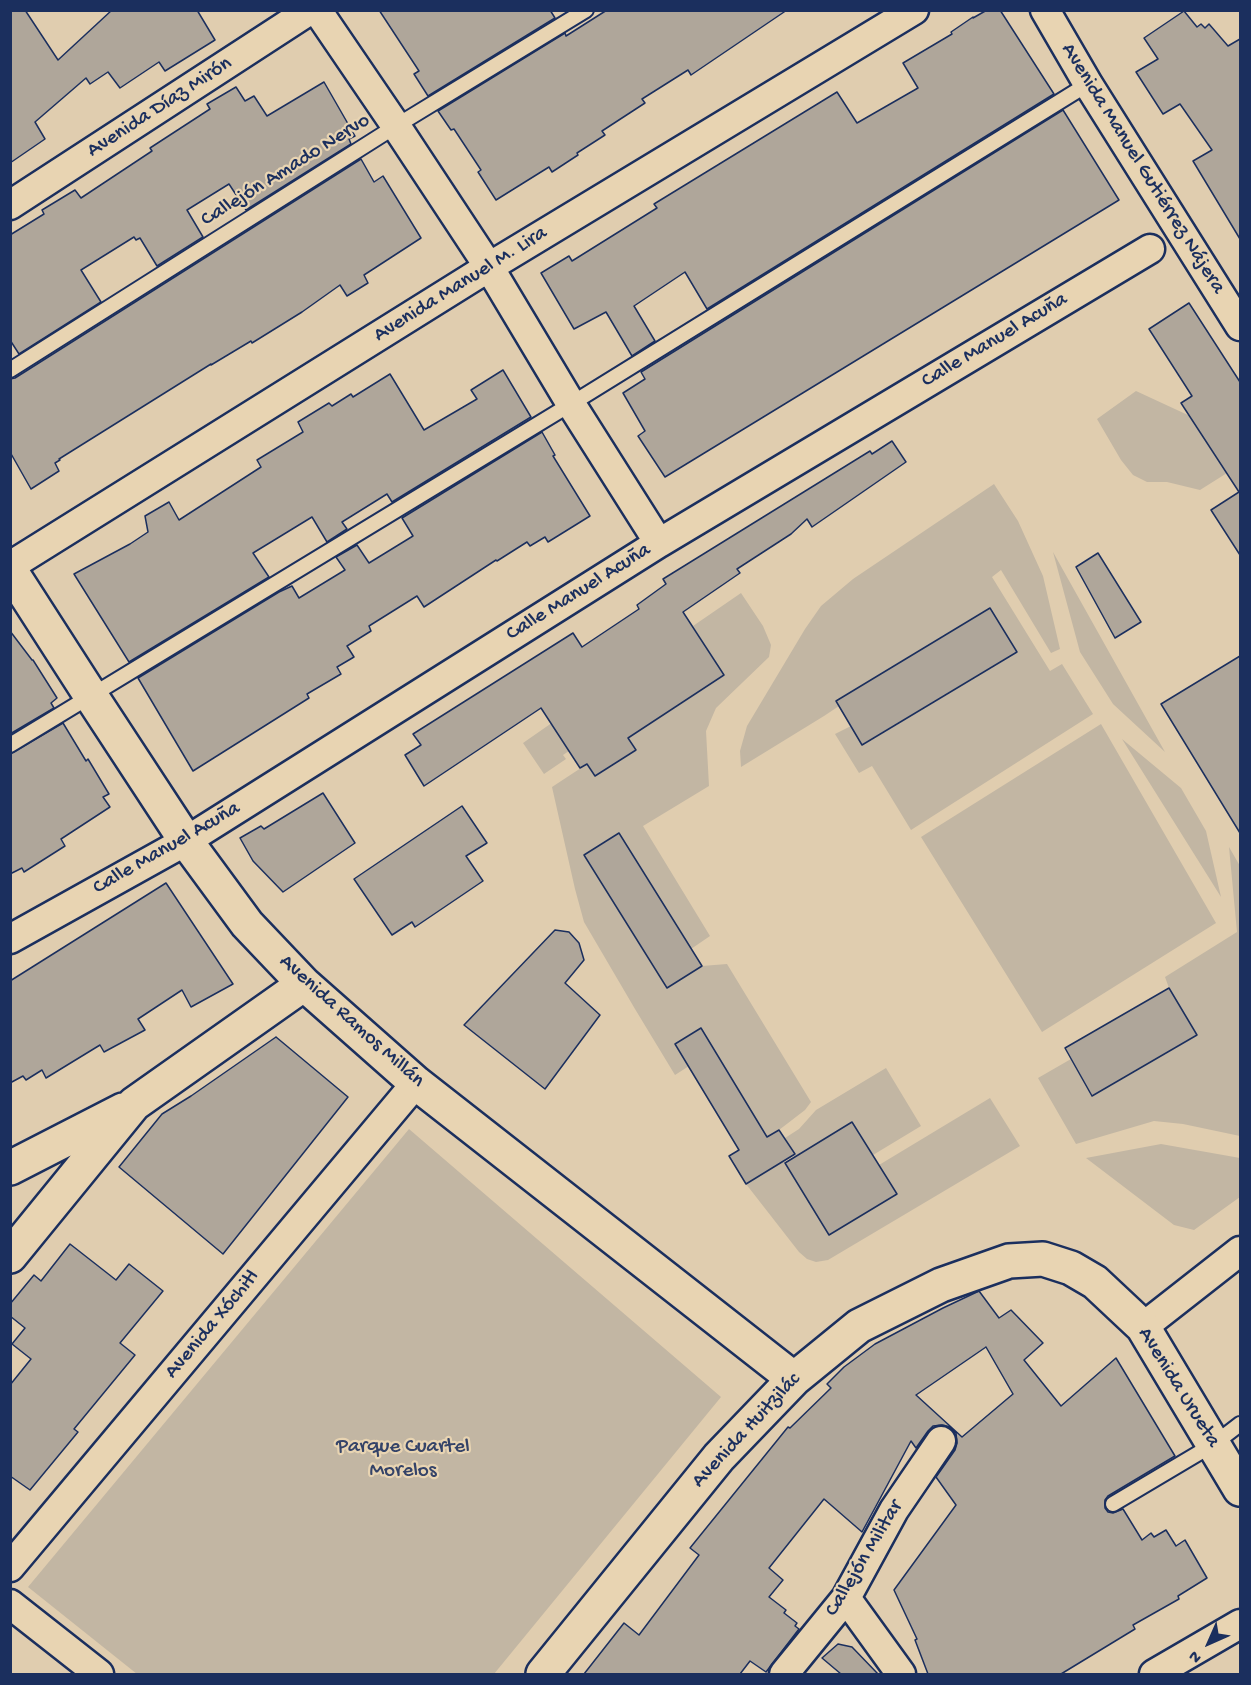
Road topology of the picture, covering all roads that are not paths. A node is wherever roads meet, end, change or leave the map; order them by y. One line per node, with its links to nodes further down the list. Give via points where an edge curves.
1 (310, 10): 8 (street, Avenida Díaz Mirón)
2 (316, 10): 7 (street)
3 (586, 10): 7 (lane, Callejón Amado Nervo)
4 (914, 10): 10 (street, Avenida Manuel M. Lira)
5 (1045, 10): 6 (street, Avenida Manuel Gutiérrez Nájera)
6 (1088, 84): 11 (street, Avenida Manuel Gutiérrez Nájera); 13 (lane)
7 (396, 126): 10 (street); 12 (lane, Callejón Amado Nervo)
8 (10, 205)
9 (1150, 249): 14 (street, Calle Manuel Acuña)
10 (489, 267): 13 (street); 15 (street, Avenida Manuel M. Lira)
11 (1240, 326)
12 (10, 370)
13 (571, 405): 14 (street); 16 (lane)
14 (659, 543): 18 (street, Calle Manuel Acuña)
15 (10, 568): 16 (main road, Avenida Ramos Millán)
16 (91, 696): 17 (lane); 18 (main road, Avenida Ramos Millán)
17 (10, 745)
18 (186, 841): 19 (street, Calle Manuel Acuña); 20 (main road, Avenida Ramos Millán, via 247,924)
19 (10, 939)
20 (304, 984): 21 (main road, Avenida Ramos Millán); 22 (main road)
21 (416, 1083): 28 (main road, Avenida Ramos Millán); 34 (street, Avenida Xóchitl)
22 (134, 1104): 23 (main road); 25 (main road)
23 (10, 1168)
24 (1240, 1251): 27 (street)
25 (10, 1256)
26 (1009, 1261): 27 (main road, Avenida Urueta, via 1043,1259 1071,1268 1095,1282); 28 (main road, Avenida Huitzilác, via 941,1285 859,1326)
27 (1143, 1327): 31 (main road, Avenida Urueta)
28 (794, 1379): 39 (main road, Avenida Huitzilác, via 718,1457)
29 (1240, 1424): 31 (lane)
30 (941, 1441): 35 (street, Callejón Militar, via 894,1510)
31 (1214, 1444): 32 (main road, Avenida Urueta); 33 (lane)
32 (1240, 1489)
33 (1113, 1504)
34 (10, 1567)
35 (846, 1598): 40 (street, Callejón Militar); 41 (street)
36 (10, 1604): 38 (street)
37 (1240, 1624): 42 (street)
38 (99, 1674)
39 (543, 1674)
40 (784, 1674)
41 (901, 1674)
42 (1154, 1674)

